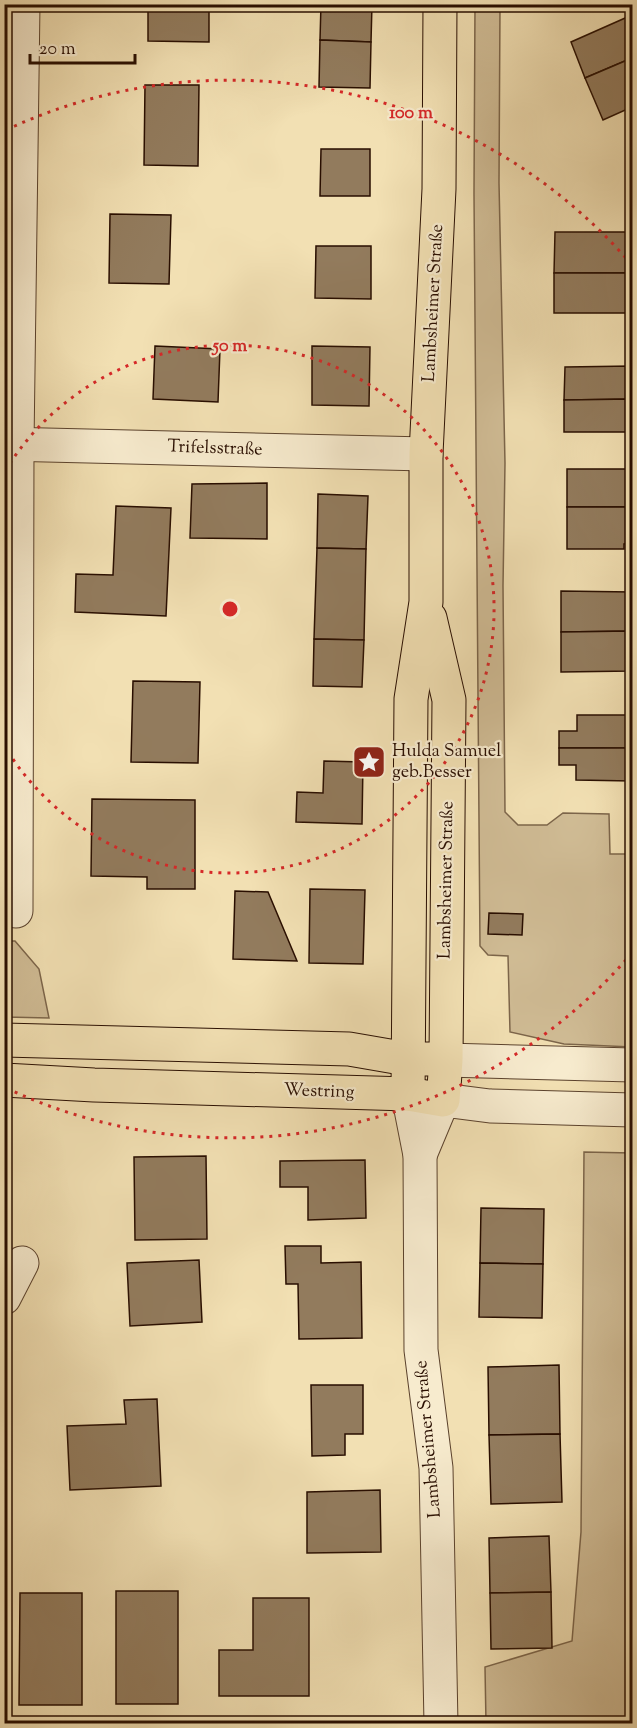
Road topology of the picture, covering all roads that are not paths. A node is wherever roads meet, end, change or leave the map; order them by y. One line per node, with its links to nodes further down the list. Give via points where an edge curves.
1 (23, 4): 3 (street)
2 (440, 4): 4 (main road, Lambsheimer Straße, via 439,189)
3 (10, 444): 4 (street, Trifelsstraße); 6 (street)
4 (426, 454): 5 (main road, Lambsheimer Straße)
5 (426, 602): 8 (main road, Lambsheimer Straße, via 411,699); 9 (main road, Lambsheimer Straße, via 449,700)
6 (16, 911)
7 (4, 1040): 8 (main road, via 349,1049)
8 (407, 1059): 9 (main road); 12 (main road, Lambsheimer Straße)
9 (446, 1060): 10 (street); 13 (main road, Lambsheimer Straße)
10 (633, 1065)
11 (4, 1080): 12 (main road, Westring)
12 (408, 1094): 13 (main road, Westring); 15 (street, Lambsheimer Straße)
13 (443, 1100): 14 (street, Westring, via 490,1106); 15 (street, Lambsheimer Straße)
14 (633, 1110)
15 (420, 1155): 18 (street, Lambsheimer Straße, via 421,1350 436,1468)
16 (22, 1263): 17 (street)
17 (4, 1298)
18 (441, 1724)

